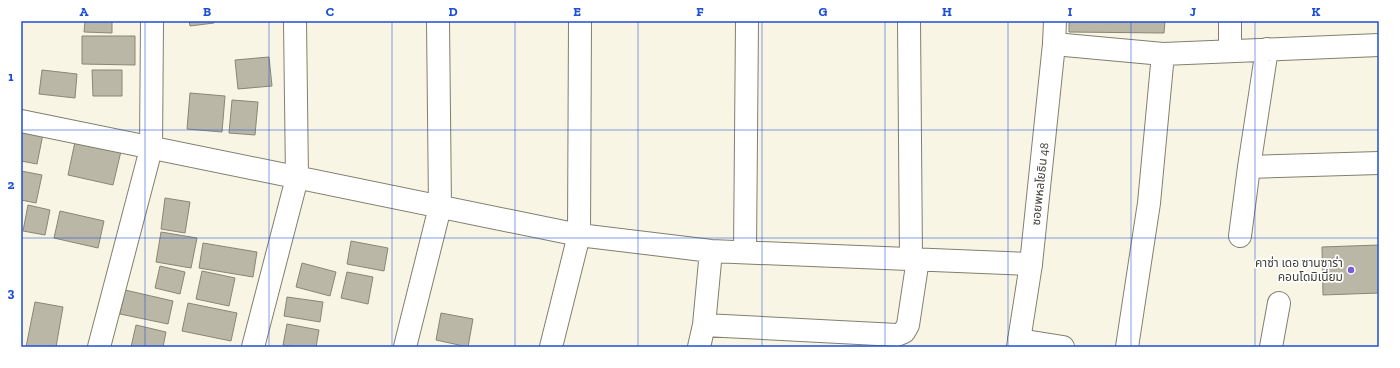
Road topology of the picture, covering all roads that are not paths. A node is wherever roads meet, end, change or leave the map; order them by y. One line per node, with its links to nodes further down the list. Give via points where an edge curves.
1 (152, 21): 15 (street)
2 (295, 21): 18 (street)
3 (438, 21): 19 (street)
4 (580, 21): 20 (street)
5 (747, 21): 23 (street)
6 (909, 21): 24 (street)
7 (1055, 21): 9 (street, ซอยพหลโยธิน 48)
8 (1230, 21): 12 (street)
9 (1054, 44): 13 (street); 25 (street, ซอยพหลโยธิน 48)
10 (1379, 45): 11 (street)
11 (1267, 50): 12 (street); 17 (street)
12 (1230, 51): 13 (street)
13 (1163, 54): 35 (street, via 1149,203)
14 (21, 121): 15 (street)
15 (151, 149): 18 (street); 29 (street)
16 (1379, 163): 17 (street)
17 (1249, 167): 21 (street)
18 (297, 178): 19 (street); 30 (street)
19 (440, 207): 20 (street); 31 (street)
20 (579, 235): 22 (street); 32 (street)
21 (1240, 236)
22 (711, 251): 23 (street); 27 (street)
23 (745, 252): 24 (street)
24 (914, 259): 25 (street); 27 (street, via 908,325 904,332 897,335)
25 (1031, 264): 28 (street, ซอยพหลโยธิน 48)
26 (1279, 302): 36 (street)
27 (704, 324): 33 (street)
28 (1019, 343): 34 (street)
29 (99, 347)
30 (254, 347)
31 (405, 347)
32 (550, 347)
33 (699, 347)
34 (1063, 347)
35 (1127, 347)
36 (1271, 347)

